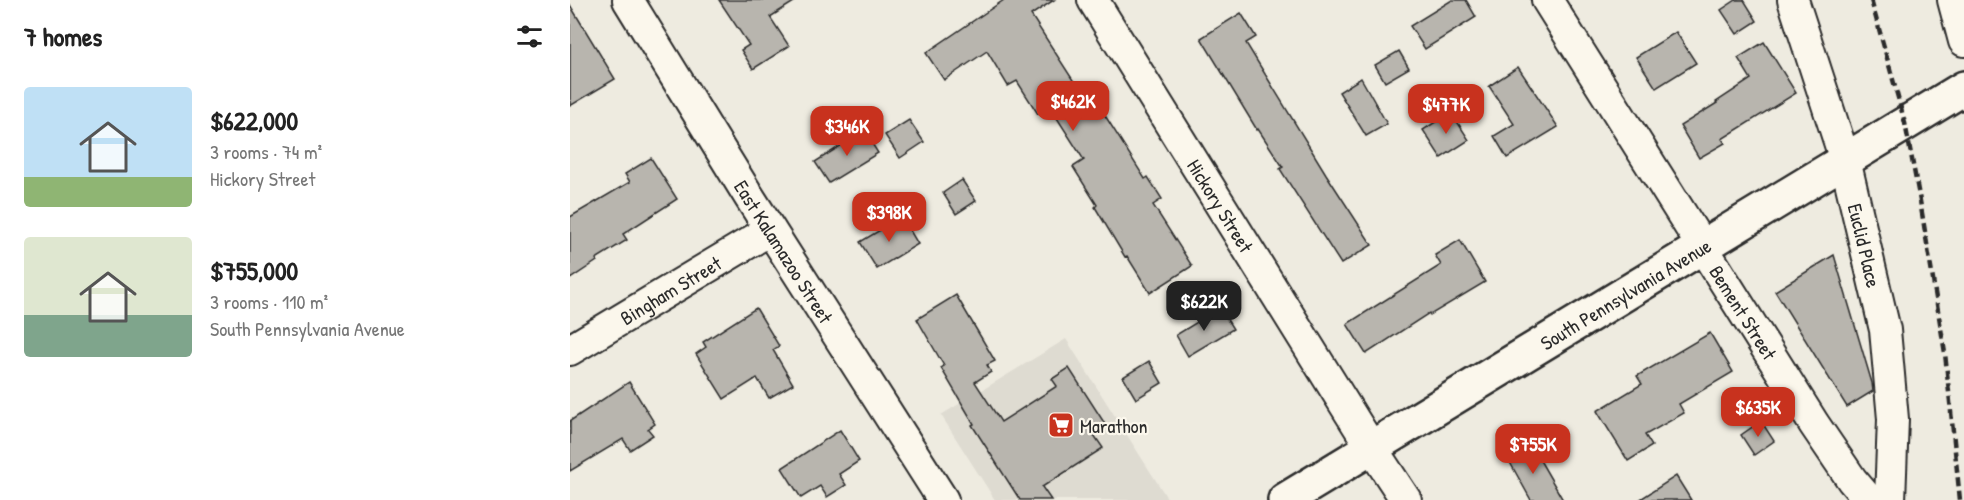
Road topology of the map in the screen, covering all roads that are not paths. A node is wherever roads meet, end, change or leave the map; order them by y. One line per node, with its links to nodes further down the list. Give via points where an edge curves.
1 (628, 0): 9 (street, East Kalamazoo Street)
2 (1093, 0): 12 (street, Hickory Street)
3 (1547, 0): 10 (street, Bement Street)
4 (1793, 0): 8 (street, Euclid Place)
5 (1953, 0): 6 (street)
6 (1964, 41)
7 (1964, 87): 8 (main road, South Pennsylvania Avenue)
8 (1845, 160): 10 (main road, South Pennsylvania Avenue); 17 (street, Euclid Place, via 1885,330 1893,419)
9 (770, 230): 11 (street, Bingham Street); 13 (street, East Kalamazoo Street)
10 (1703, 246): 12 (main road, South Pennsylvania Avenue); 16 (street, Bement Street, via 1814,424)
11 (570, 350)
12 (1371, 447): 14 (main road, South Pennsylvania Avenue); 15 (street, Hickory Street)
13 (943, 500)
14 (1285, 500)
15 (1406, 500)
16 (1869, 500)
17 (1890, 500)

